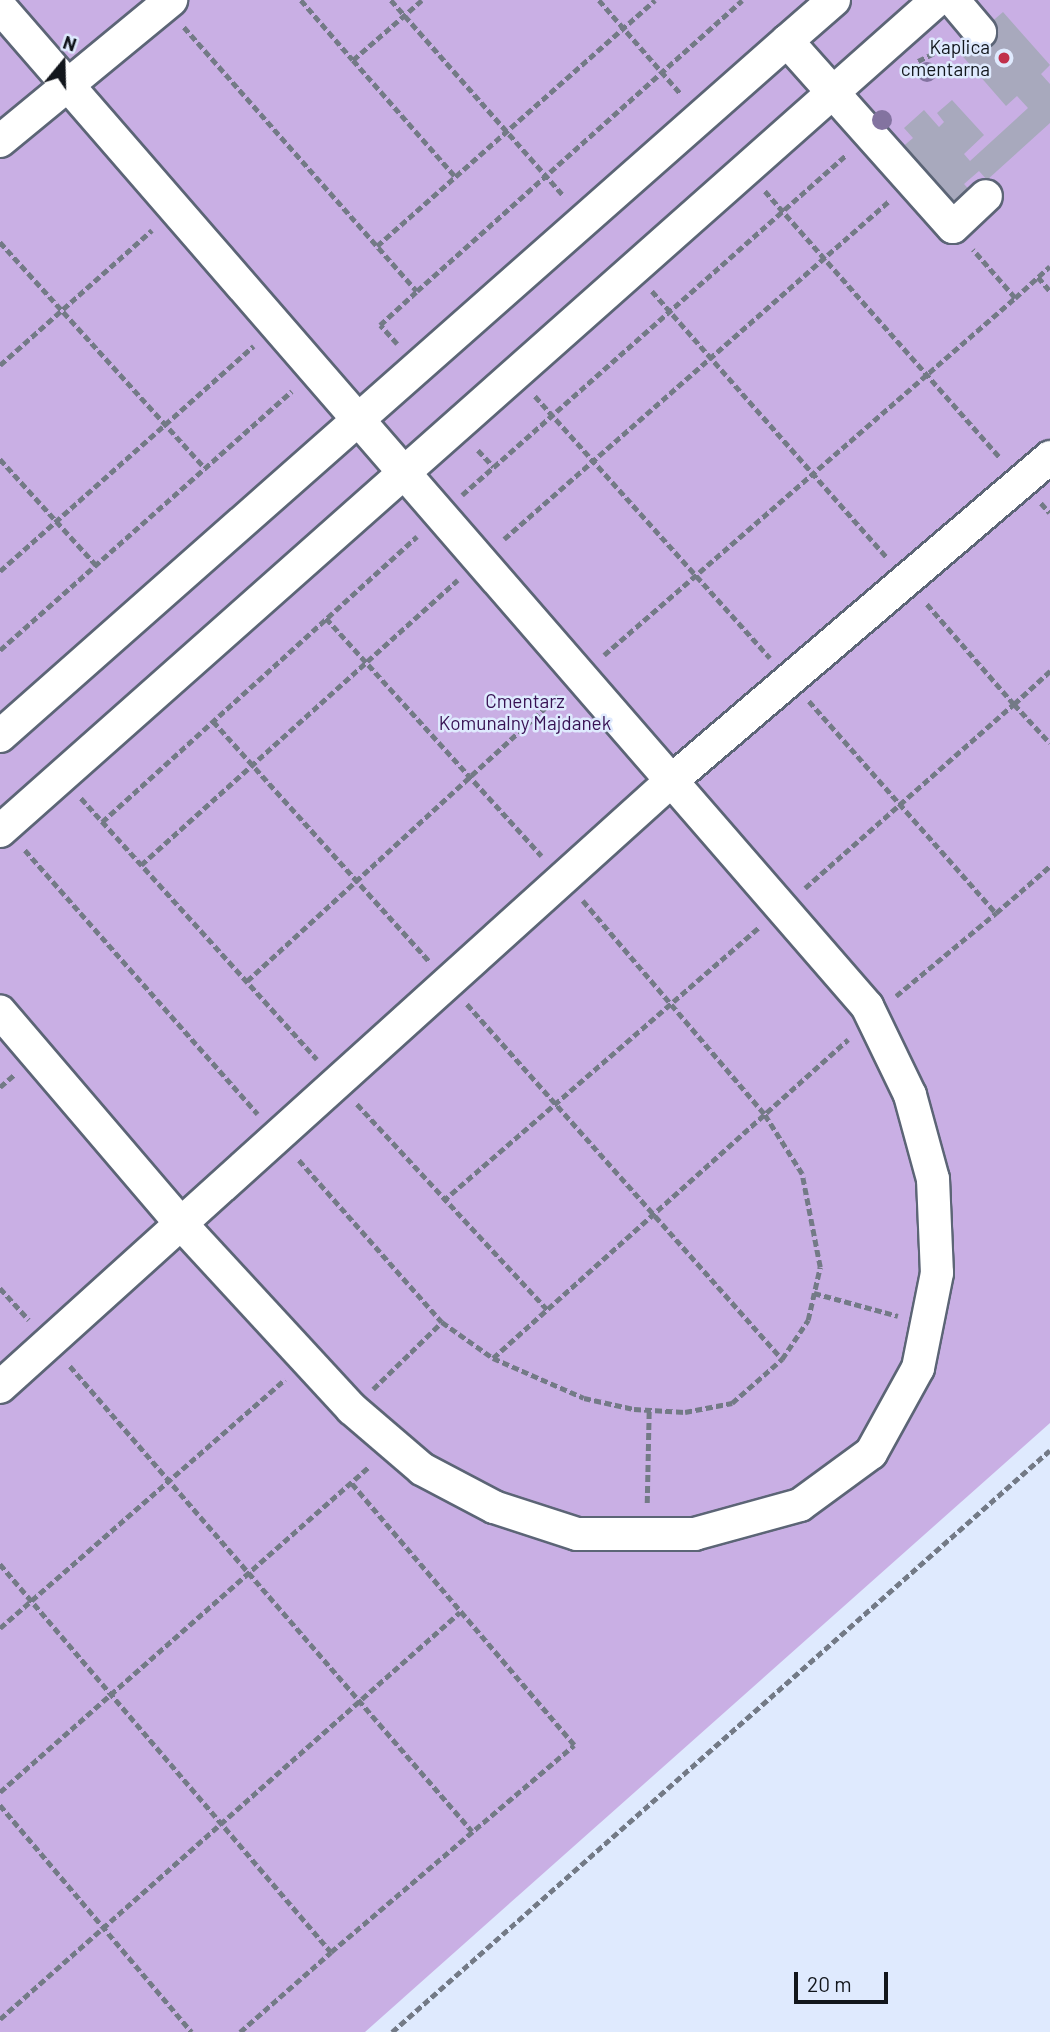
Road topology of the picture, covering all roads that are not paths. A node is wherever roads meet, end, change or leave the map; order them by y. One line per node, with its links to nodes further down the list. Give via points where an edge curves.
1 (834, 0): 7 (street)
2 (937, 0): 9 (street)
3 (953, 0): 6 (street)
4 (168, 3): 8 (street)
5 (0, 8): 8 (street)
6 (977, 28)
7 (787, 41): 9 (street); 12 (street)
8 (66, 86): 10 (street); 12 (street)
9 (833, 94): 11 (street, via 953,227); 14 (street)
10 (0, 141)
11 (986, 196)
12 (358, 417): 14 (street); 15 (street)
13 (1050, 457): 16 (street)
14 (407, 473): 16 (street); 17 (street)
15 (0, 736)
16 (671, 781): 19 (street); 19 (street, via 872,1017 910,1095 933,1179 937,1273 918,1368 871,1453 800,1505 695,1534 578,1534 494,1507 390,1446)
17 (2, 829)
18 (0, 1012): 19 (street)
19 (183, 1226): 20 (street)
20 (0, 1387)

